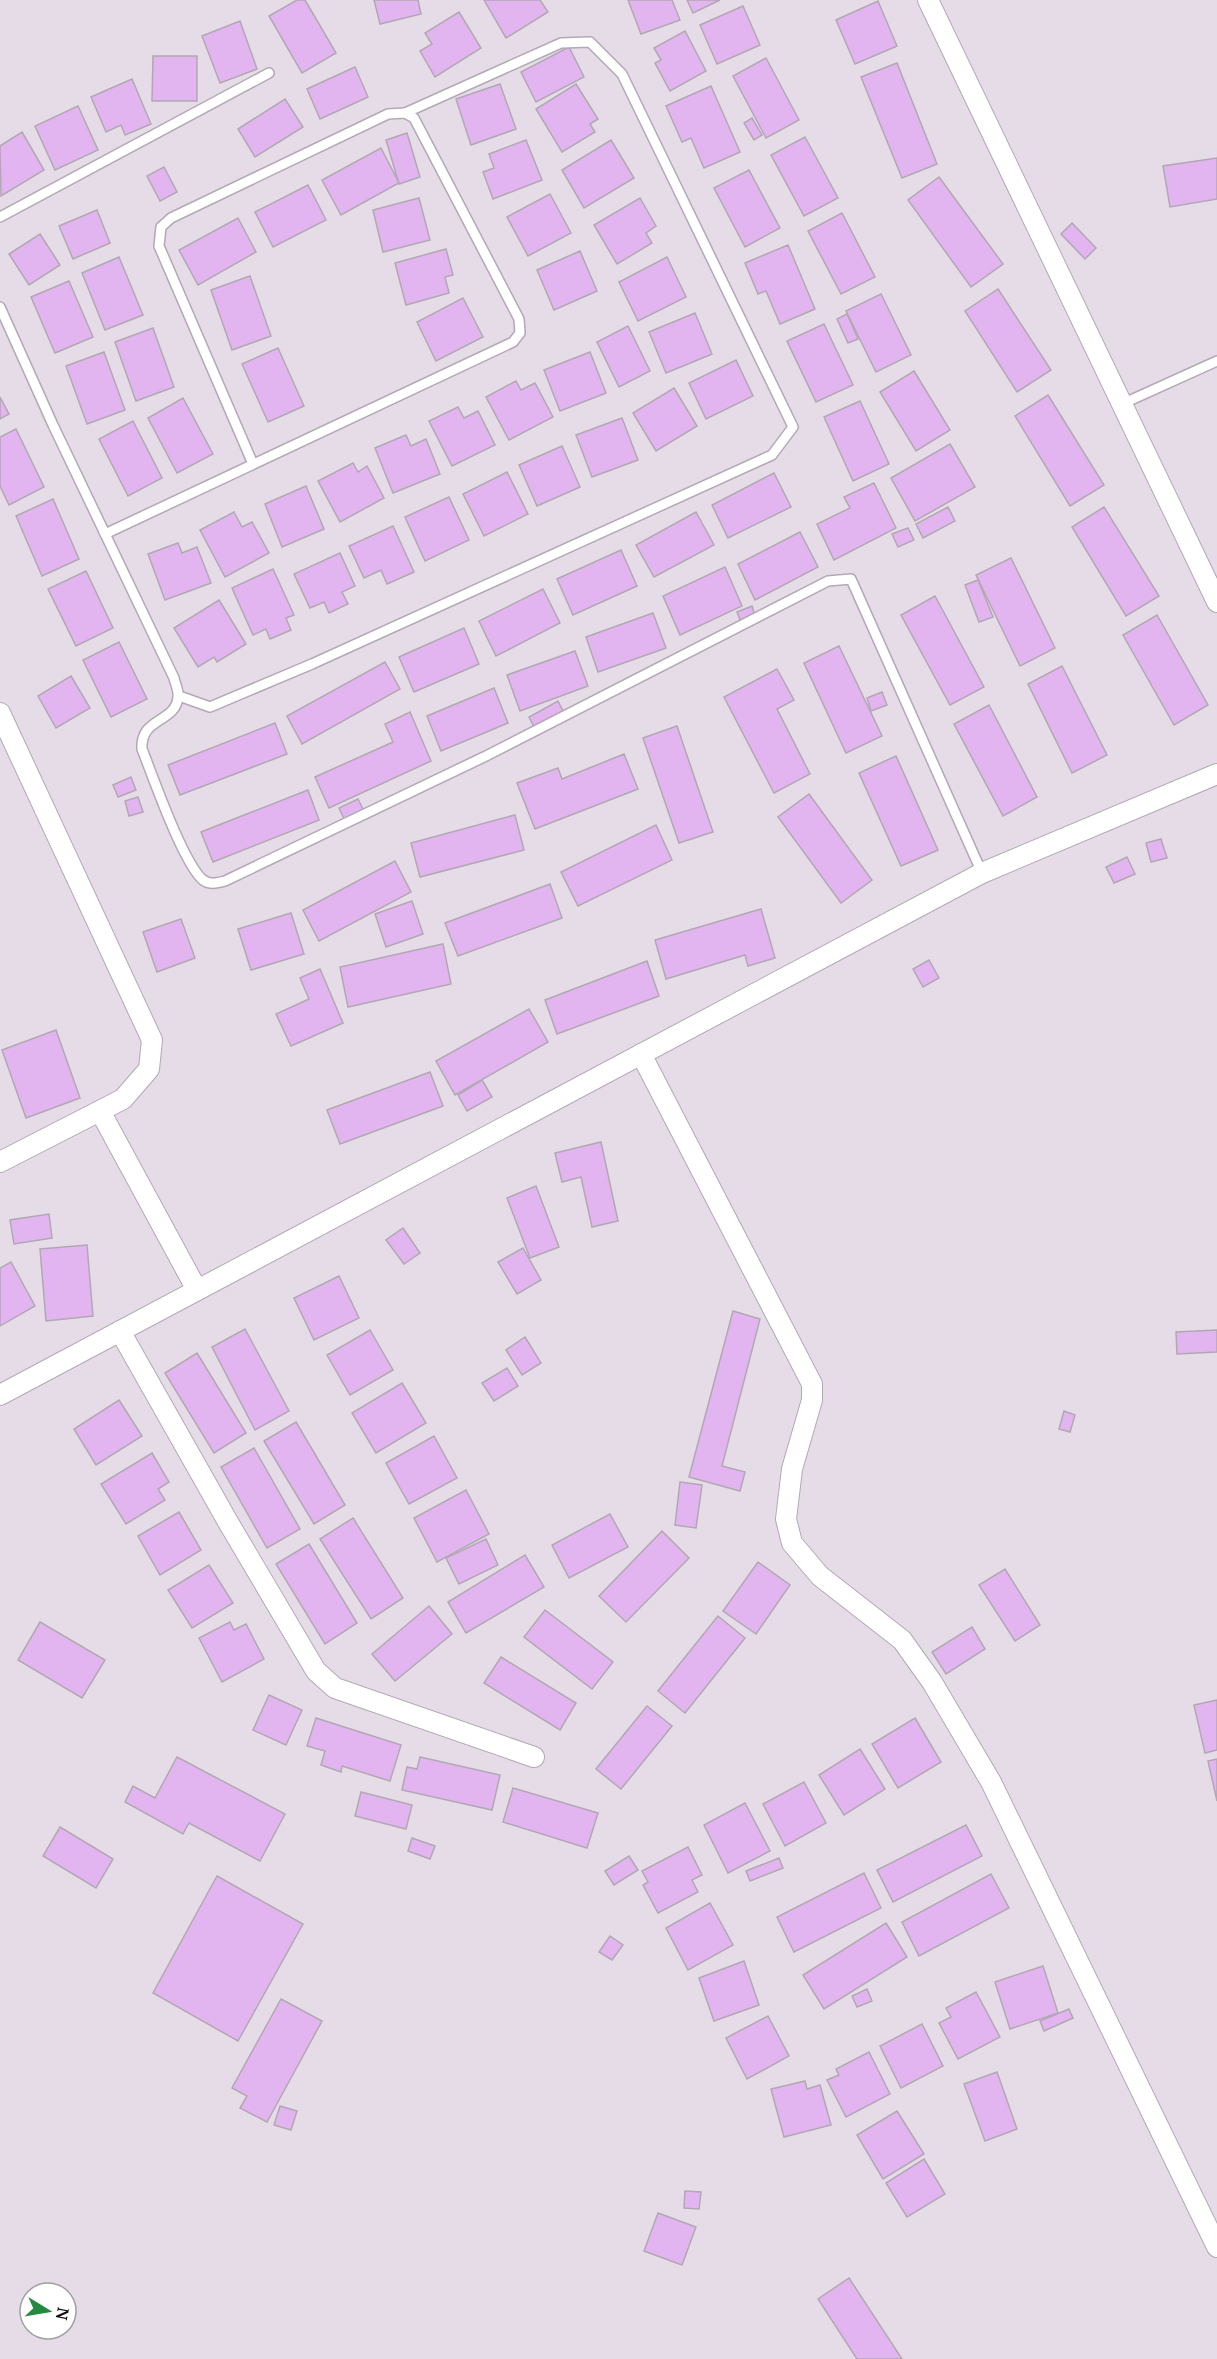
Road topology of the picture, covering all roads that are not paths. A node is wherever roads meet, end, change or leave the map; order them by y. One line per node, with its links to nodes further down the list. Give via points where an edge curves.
1 (928, 0): 7 (street)
2 (269, 73): 4 (lane)
3 (405, 113): 8 (lane, via 388,114 171,218 161,227 159,246); 8 (lane, via 414,118 503,287 519,319 520,333 513,342); 11 (lane, via 561,43 590,42 622,74 793,427 772,455 312,664 210,707)
4 (0, 217)
5 (0, 307): 9 (lane)
6 (1217, 361): 7 (lane)
7 (1122, 404): 10 (street)
8 (253, 464): 9 (lane)
9 (105, 534): 11 (lane)
10 (1217, 602)
11 (179, 696): 14 (lane, via 173,711 150,724 141,738 142,749 189,862 203,880 212,884 486,756 828,581 851,579)
12 (0, 712): 16 (street, via 152,1040 149,1069 123,1099)
13 (1217, 774): 14 (street)
14 (982, 873): 15 (street)
15 (641, 1054): 18 (street); 22 (street, via 812,1384 812,1400 792,1469 786,1519 792,1543 820,1576 902,1640 932,1682 991,1782)
16 (100, 1111): 17 (street); 18 (street)
17 (0, 1162)
18 (196, 1290): 19 (street)
19 (120, 1331): 20 (street); 21 (street, via 316,1671 335,1688)
20 (0, 1395)
21 (534, 1757)
22 (1217, 2247)

